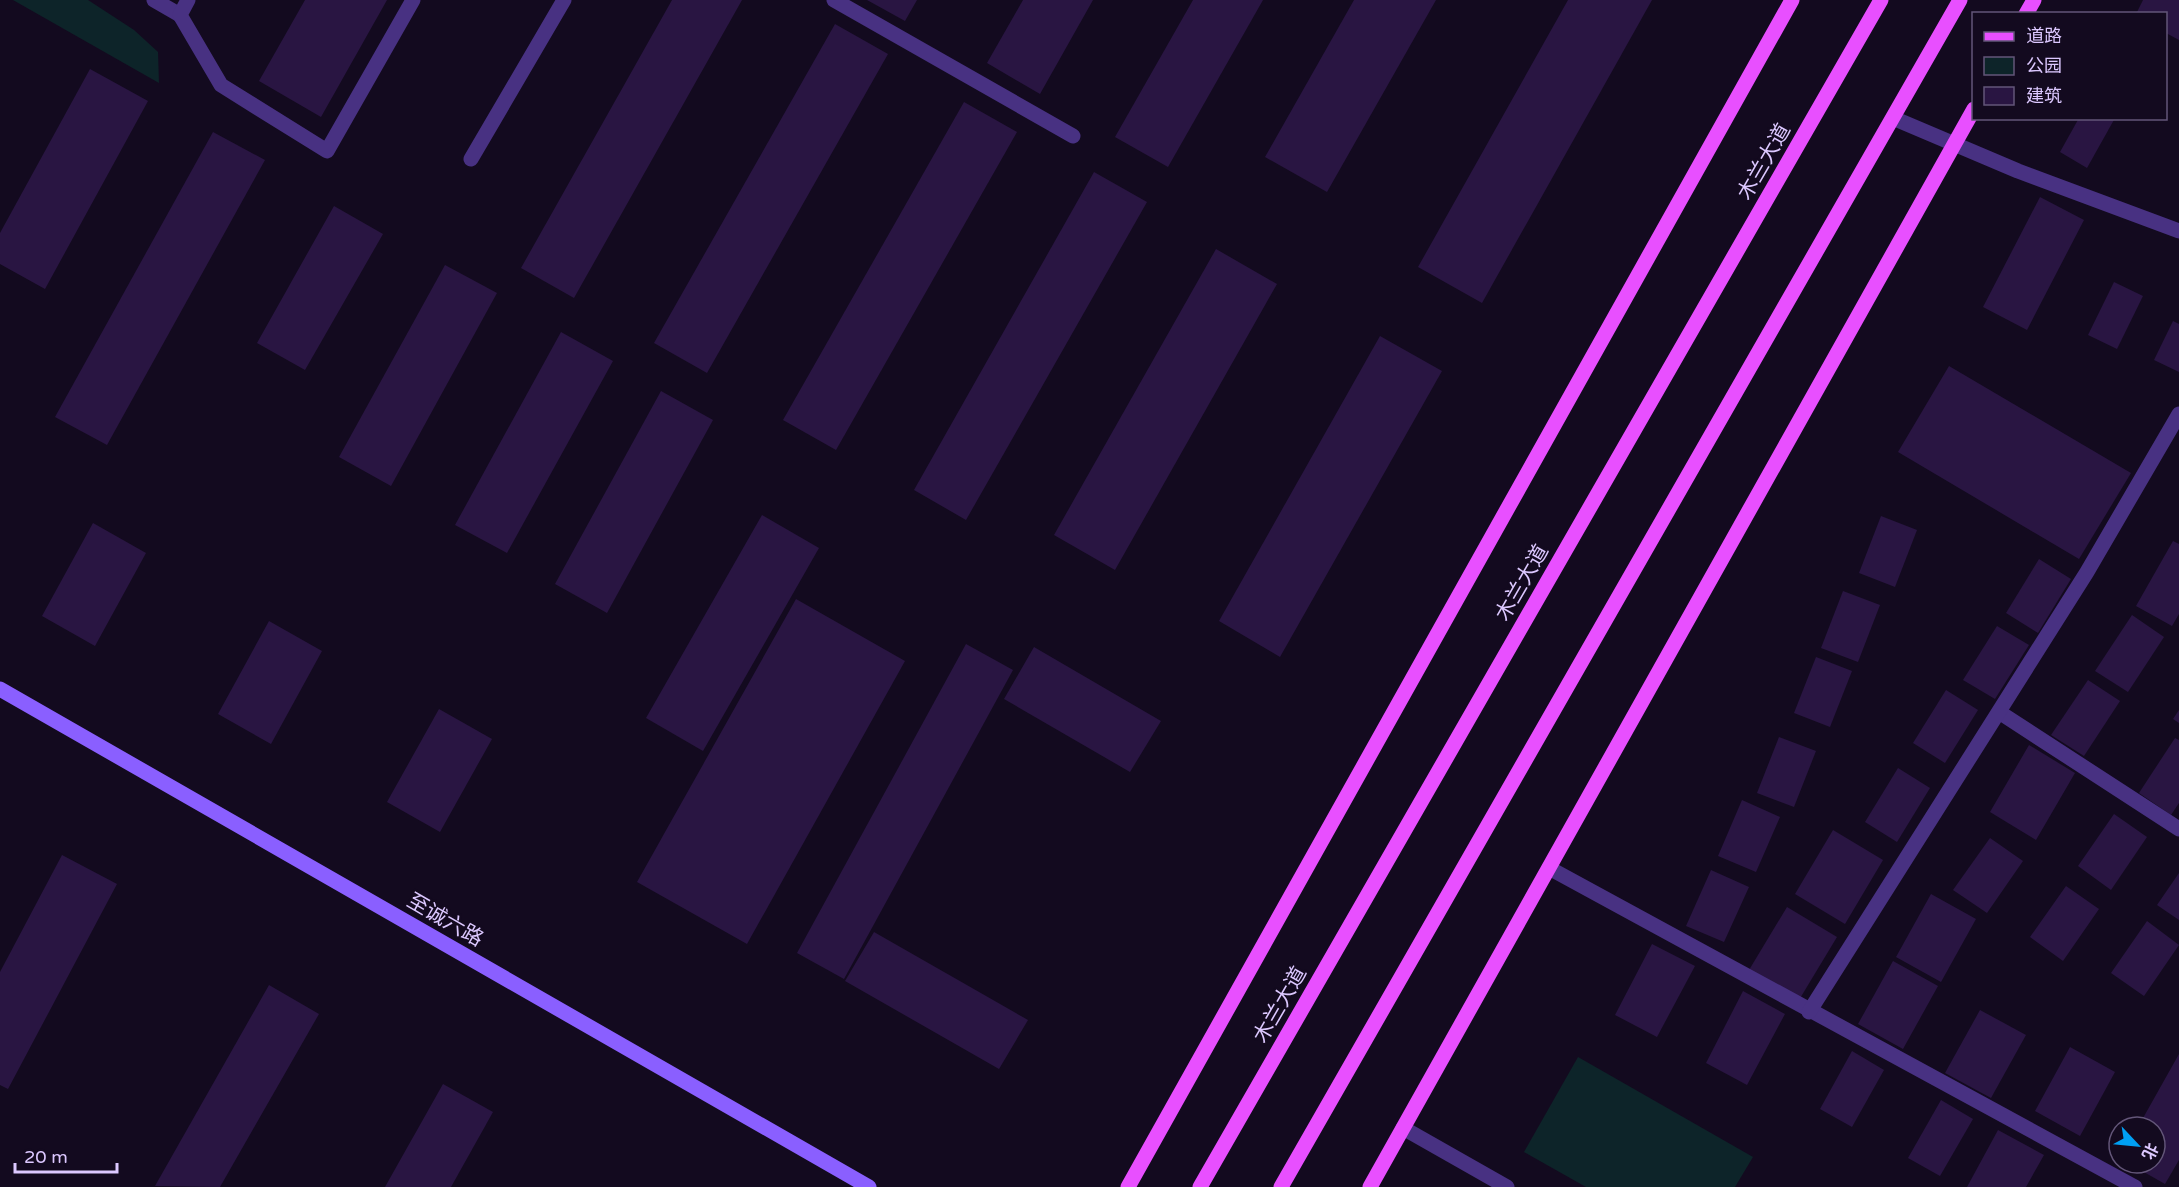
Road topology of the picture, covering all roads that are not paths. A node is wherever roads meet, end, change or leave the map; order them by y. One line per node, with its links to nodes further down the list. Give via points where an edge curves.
1 (154, 0): 9 (lane)
2 (188, 0): 9 (lane)
3 (413, 0): 9 (lane, via 327,151 221,85)
4 (564, 0): 14 (lane)
5 (834, 0): 12 (lane)
6 (1792, 0): 24 (main road)
7 (1881, 0): 25 (main road, 木兰大道)
8 (1960, 0): 11 (main road)
9 (180, 15)
10 (1972, 113): 13 (main road)
11 (1893, 118): 13 (lane); 26 (main road)
12 (1073, 136)
13 (1954, 145): 15 (lane); 20 (main road)
14 (471, 159)
15 (2179, 231)
16 (2179, 414): 18 (lane)
17 (0, 689): 23 (street, 至诚六路)
18 (1999, 712): 19 (lane); 21 (lane)
19 (2179, 829)
20 (1549, 868): 21 (lane); 22 (main road)
21 (1809, 1012): 29 (lane)
22 (1403, 1128): 27 (main road); 28 (lane)
23 (870, 1187)
24 (1128, 1187)
25 (1200, 1187)
26 (1281, 1187)
27 (1370, 1187)
28 (1507, 1187)
29 (2135, 1187)

